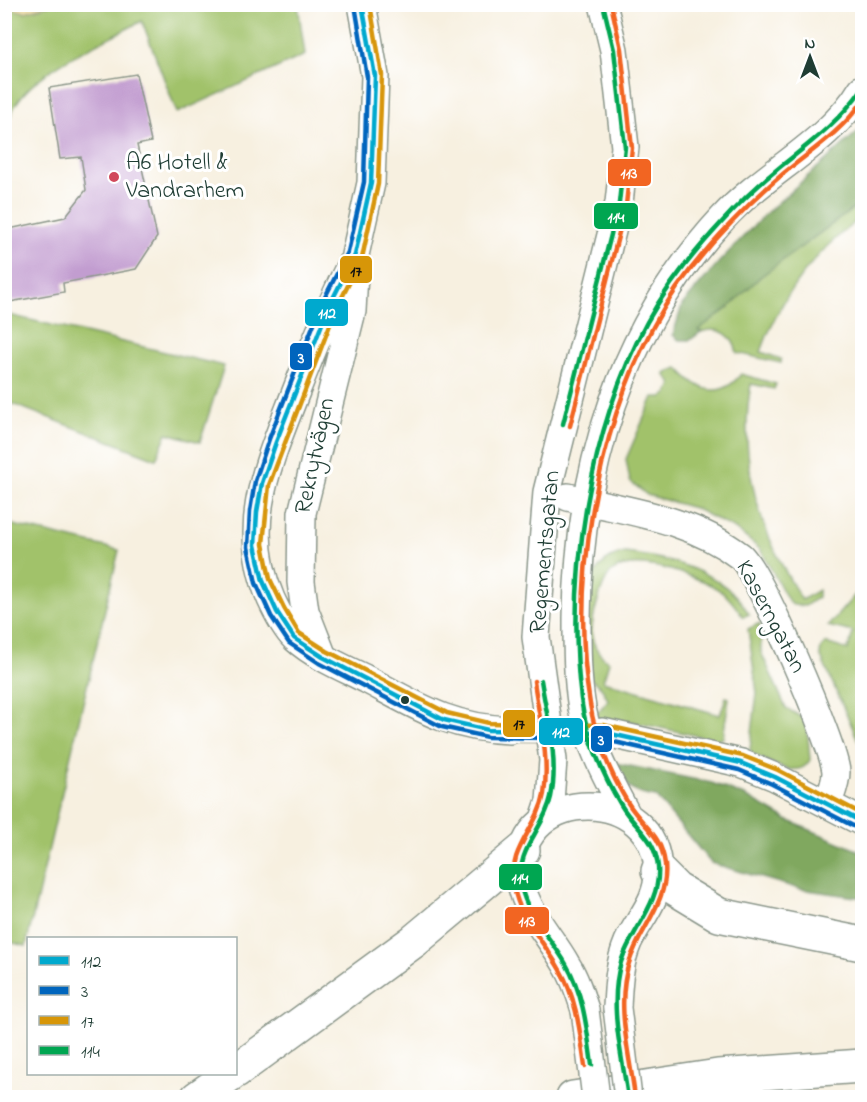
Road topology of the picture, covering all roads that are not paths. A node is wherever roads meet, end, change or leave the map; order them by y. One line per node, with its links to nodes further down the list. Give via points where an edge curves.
1 (362, 4): 4 (street, Rekrytvägen, via 375,76 375,126 371,183)
2 (603, 4): 5 (street, Regementsgatan, via 614,50 625,147 619,202)
3 (862, 89): 6 (street, Regementsgatan, via 830,127 724,217 684,266 649,319 616,393)
4 (355, 255): 7 (street, Rekrytvägen, via 352,310 302,513 300,563 304,601); 7 (street, Rekrytvägen, via 329,306 276,442 257,512 255,545 263,581 294,638)
5 (547, 492): 6 (street, Kaserngatan); 12 (street, Regementsgatan, via 536,637 553,760 550,801)
6 (585, 501): 10 (street, Kaserngatan, via 676,522 743,557 785,639 828,738 836,772); 11 (street, Regementsgatan, via 578,569 577,643 582,709 589,734)
7 (322, 657): 8 (street, Rekrytvägen, via 444,720 488,730)
8 (510, 730)
9 (602, 732): 10 (street, via 741,763)
10 (828, 803): 13 (street)
11 (628, 817): 12 (street, via 597,805 580,805); 15 (street, via 653,847)
12 (544, 819): 14 (street)
13 (862, 822)
14 (523, 850): 18 (highway, via 414,941); 22 (street, bridge, via 519,871 528,905 579,988)
15 (658, 871): 16 (highway, via 676,889 719,915); 23 (street, bridge, via 656,891 620,965 617,1008)
16 (862, 944)
17 (862, 1066): 21 (highway, via 718,1076)
18 (237, 1070)
19 (230, 1075): 20 (highway)
20 (197, 1098)
21 (573, 1098)
22 (596, 1098)
23 (628, 1098)

